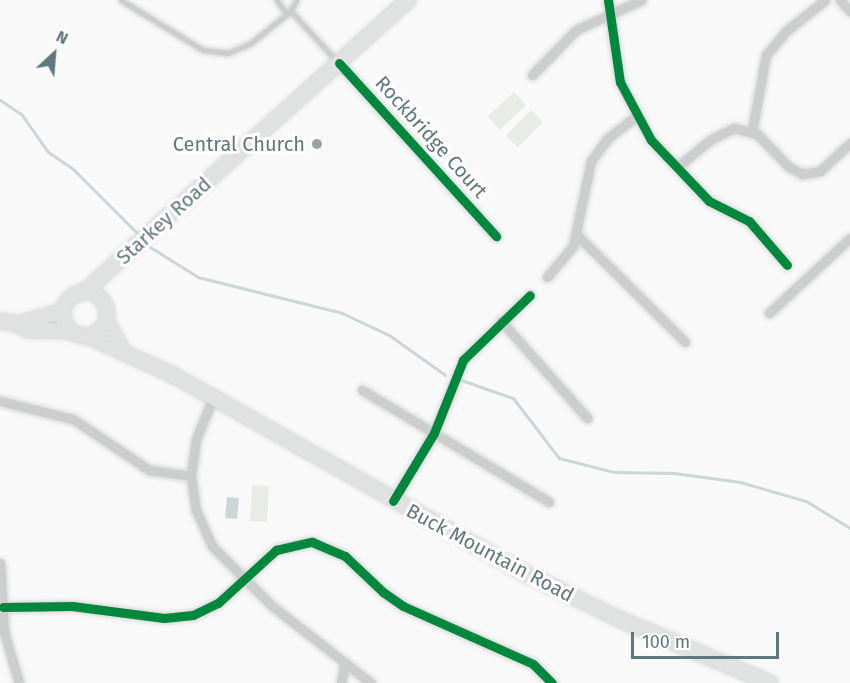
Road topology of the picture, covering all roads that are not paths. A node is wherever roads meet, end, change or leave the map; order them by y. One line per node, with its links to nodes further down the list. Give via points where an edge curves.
1 (121, 0): 10 (lane, via 203,50 228,53 251,43)
2 (277, 0): 10 (lane)
3 (297, 0): 10 (lane)
4 (408, 0): 12 (main road, Starkey Road)
5 (608, 0): 11 (street)
6 (641, 0): 11 (street)
7 (825, 0): 15 (street, via 786,31 766,55)
8 (840, 0): 9 (street)
9 (850, 11)
10 (289, 13): 12 (lane)
11 (612, 15): 13 (street, via 576,30); 14 (street, via 620,82)
12 (339, 63): 19 (street, Rockbridge Court); 22 (main road, Starkey Road)
13 (532, 75)
14 (636, 116): 17 (street); 18 (street, via 608,138 591,161)
15 (753, 131): 16 (street, via 789,167 802,174 820,171); 17 (street, via 726,130)
16 (850, 143)
17 (676, 167): 21 (street, via 709,201 745,217)
18 (577, 235): 23 (street, via 566,257); 35 (street)
19 (496, 236)
20 (850, 238): 28 (street)
21 (787, 265)
22 (106, 273): 24 (main road, Starkey Road); 26 (main road, Starkey Road)
23 (547, 278)
24 (84, 292): 26 (main road); 27 (main road, via 70,298)
25 (530, 295): 31 (street)
26 (103, 301): 29 (main road)
27 (63, 311): 32 (main road); 33 (main road)
28 (770, 313)
29 (106, 320): 34 (main road, via 99,331); 36 (main road)
30 (0, 321): 32 (main road)
31 (501, 321): 40 (street); 41 (street, via 463,360)
32 (18, 324): 33 (main road, via 27,330)
33 (71, 331): 34 (main road)
34 (87, 336): 36 (main road, Buck Mountain Road, via 116,352)
35 (685, 342)
36 (124, 352): 38 (main road, Buck Mountain Road)
37 (362, 390): 41 (street)
38 (213, 398): 42 (street, via 196,439); 43 (main road, Buck Mountain Road)
39 (0, 401): 42 (street, via 73,419 149,470)
40 (587, 418)
41 (434, 433): 43 (street); 44 (street)
42 (190, 476): 46 (street, via 203,531 224,562)
43 (393, 501): 53 (main road, Buck Mountain Road, via 598,609)
44 (549, 502)
45 (0, 563): 47 (street)
46 (243, 580): 47 (street, via 218,603 180,618 72,606); 48 (street); 52 (street, via 281,547 300,542 324,544 345,556 403,606 533,664)
47 (3, 607): 49 (street, via 7,648)
48 (345, 662): 50 (street); 51 (street)
49 (19, 683)
50 (341, 683)
51 (371, 683)
52 (552, 683)
53 (770, 683)

